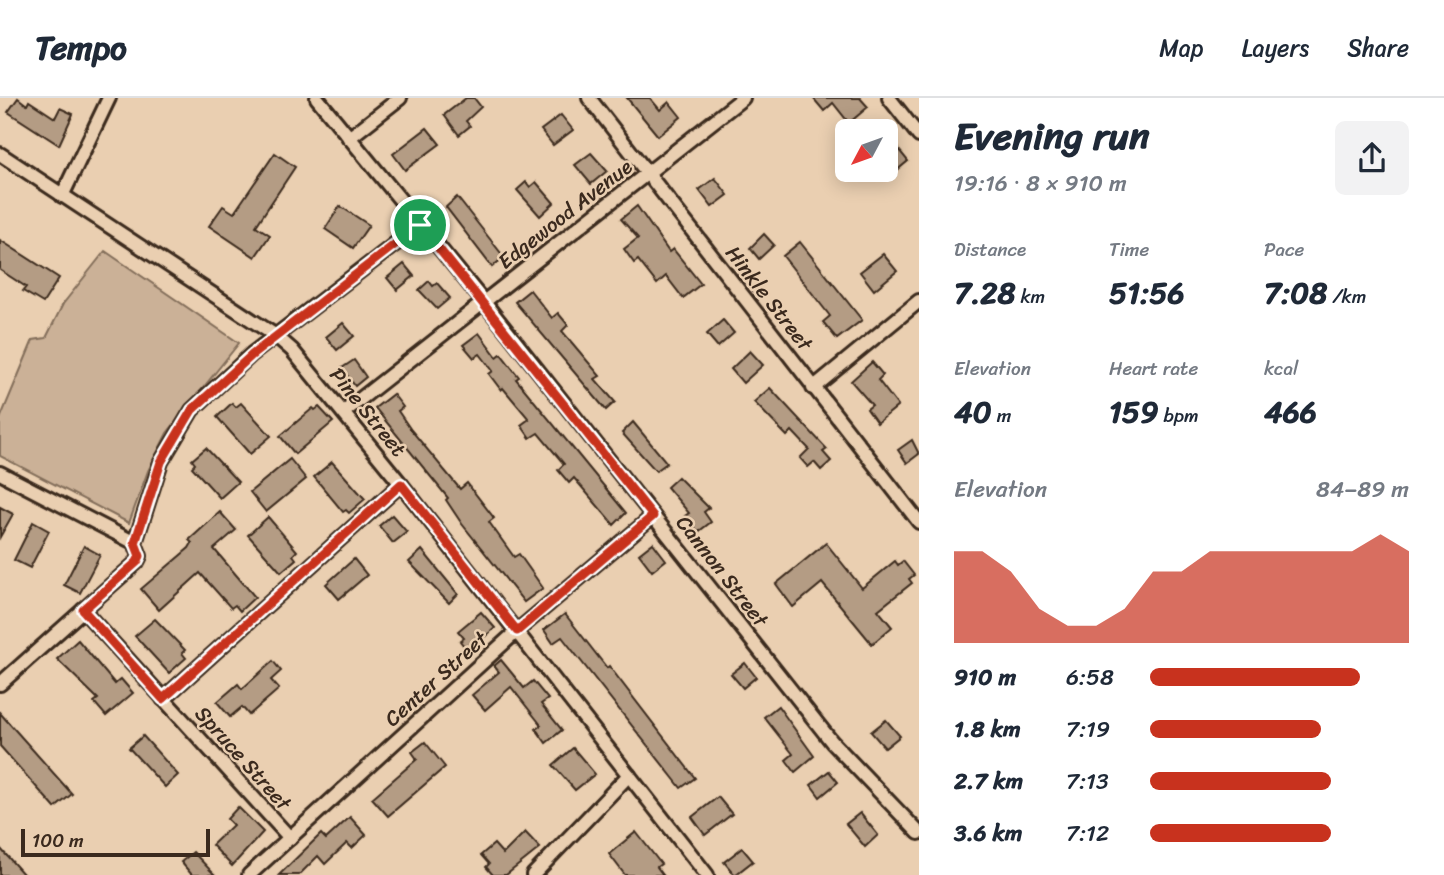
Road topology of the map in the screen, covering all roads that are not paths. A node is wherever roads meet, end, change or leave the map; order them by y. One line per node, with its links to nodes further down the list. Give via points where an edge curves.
1 (108, 98): 11 (street)
2 (317, 98): 8 (street, Cannon Street)
3 (400, 98): 8 (street)
4 (589, 98): 10 (street, Hinkle Street)
5 (743, 98): 10 (street, Edgewood Avenue)
6 (889, 98): 7 (street)
7 (919, 136)
8 (349, 138): 12 (street, Cannon Street)
9 (0, 154): 11 (street, Pine Street)
10 (649, 174): 13 (street, Edgewood Avenue); 16 (street, Hinkle Street)
11 (62, 196): 15 (street, Pine Street)
12 (420, 225): 13 (street, Cannon Street); 15 (street)
13 (483, 301): 17 (street, Edgewood Avenue); 20 (street, Cannon Street)
14 (919, 301): 16 (street)
15 (276, 336): 17 (street, Pine Street); 22 (street, via 205,396 179,428 161,462)
16 (813, 388): 21 (street, Hinkle Street)
17 (344, 412): 19 (street, Pine Street)
18 (0, 474): 22 (street)
19 (401, 484): 24 (street, Pine Street); 26 (street)
20 (653, 516): 24 (street, Center Street); 28 (street, Cannon Street, via 832,742)
21 (919, 522)
22 (135, 543): 23 (street, via 140,556 137,562)
23 (83, 610): 25 (street); 26 (street, Spruce Street)
24 (517, 631): 27 (street, Pine Street); 29 (street, Center Street)
25 (0, 684)
26 (163, 699): 29 (street, Spruce Street)
27 (629, 775): 31 (street); 32 (street, Pine Street)
28 (919, 833)
29 (290, 838): 30 (street, Center Street)
30 (249, 875)
31 (533, 875)
32 (707, 875)

